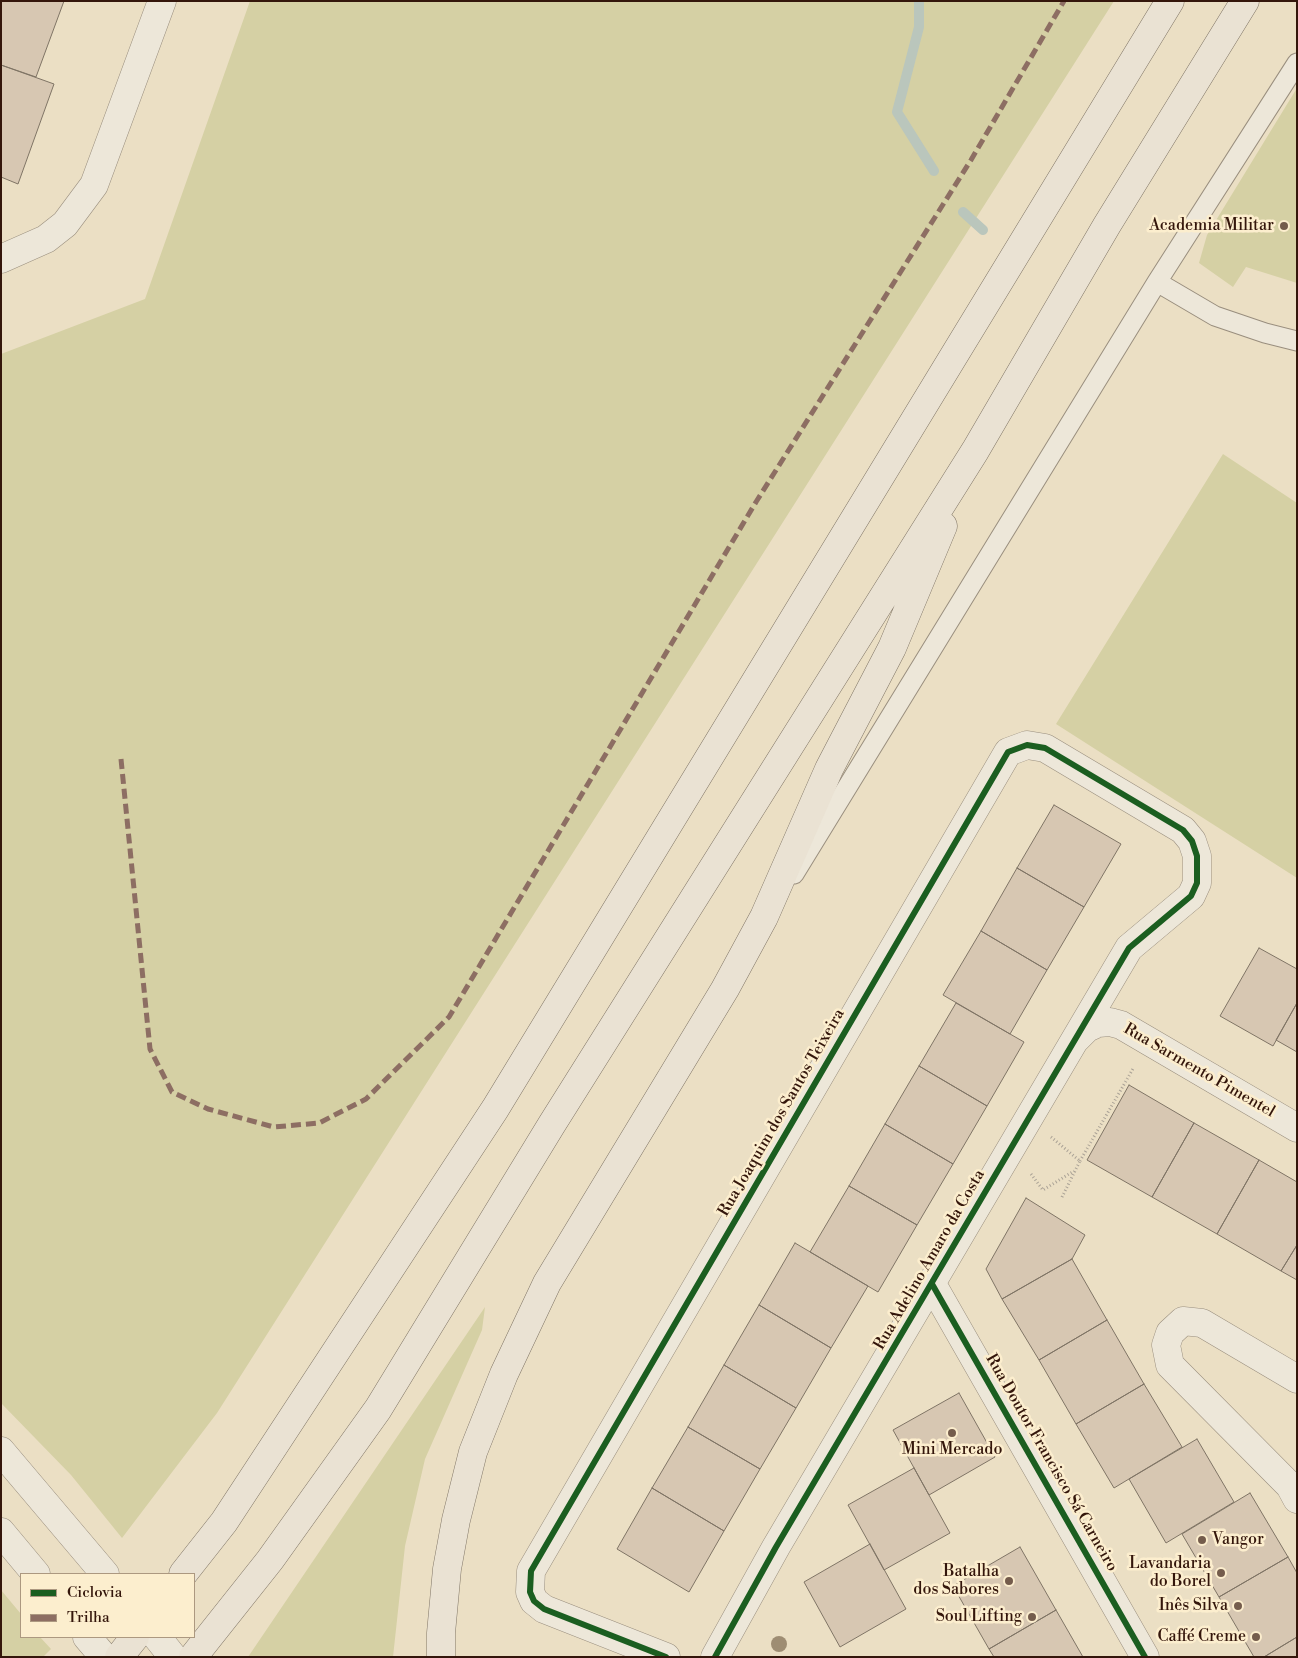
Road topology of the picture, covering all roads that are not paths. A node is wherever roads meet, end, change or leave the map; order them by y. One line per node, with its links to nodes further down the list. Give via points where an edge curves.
1 (162, 1): 5 (street, via 94,186 65,224 46,239)
2 (1170, 1): 20 (highway, via 495,1109 224,1522)
3 (1245, 1): 8 (highway)
4 (1297, 64): 6 (lane)
5 (1, 259)
6 (1157, 282): 7 (lane, via 1215,316); 10 (lane, via 795,874)
7 (1297, 340)
8 (975, 450): 10 (highway, via 892,648 829,768); 27 (highway, via 557,1115 378,1408 270,1560)
9 (1191, 896): 11 (street, Rua Adelino Amaro da Costa, via 1128,948); 29 (street, Rua Joaquim dos Santos Teixeira, via 1197,883 1197,856 1192,841 1182,830 1045,748 1027,745 1008,752 531,1571 530,1592 534,1601 544,1609)
10 (764, 917): 28 (highway, via 720,997 547,1283 504,1374 473,1452 456,1520 447,1569)
11 (1075, 1040): 12 (street, Rua Sarmento Pimentel, via 1087,1028 1110,1022 1149,1040); 13 (street, Rua Adelino Amaro da Costa)
12 (1297, 1128)
13 (932, 1284): 30 (street, Rua Adelino Amaro da Costa, via 776,1547); 31 (street, Rua Doutor Francisco Sá Carneiro)
14 (1297, 1379): 16 (street, via 1202,1324 1183,1321 1170,1333 1166,1345 1170,1365)
15 (1, 1451): 19 (street)
16 (1295, 1491)
17 (8, 1540): 18 (street)
18 (35, 1573)
19 (104, 1573)
20 (184, 1573)
21 (88, 1638): 24 (street)
22 (133, 1638): 25 (highway)
23 (158, 1638): 26 (street)
24 (104, 1657)
25 (119, 1657)
26 (174, 1657)
27 (193, 1657)
28 (441, 1657)
29 (666, 1657)
30 (715, 1657)
31 (1145, 1657)

